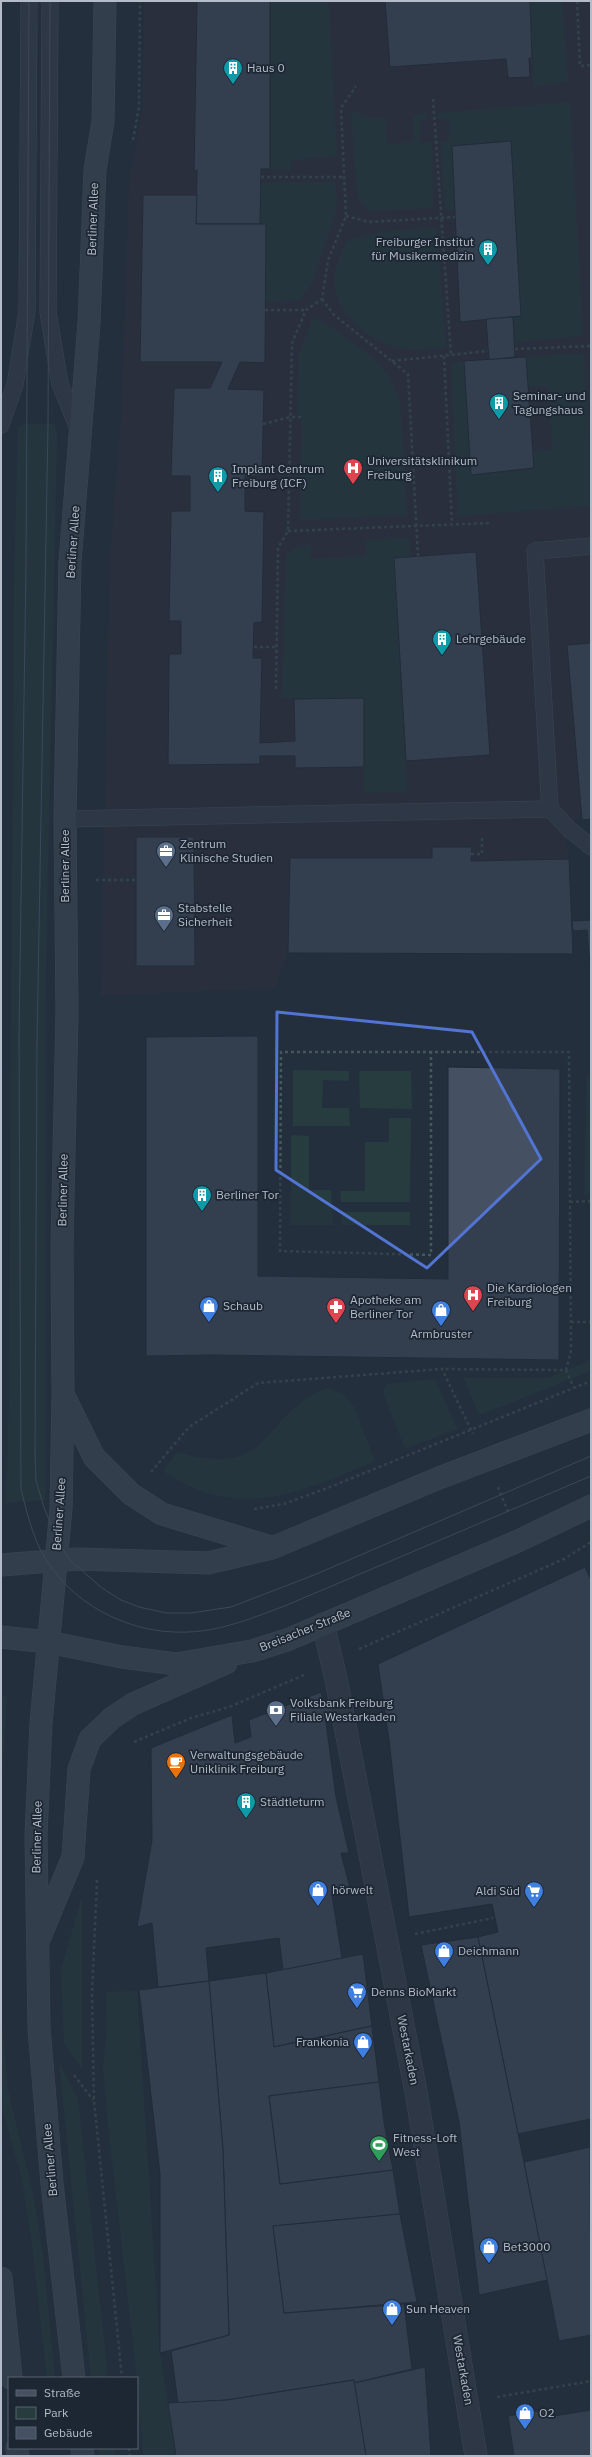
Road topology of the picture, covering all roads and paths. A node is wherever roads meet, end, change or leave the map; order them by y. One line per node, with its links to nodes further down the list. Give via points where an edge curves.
1 (29, 1): 27 (lane, via 27,311 15,385)
2 (50, 1): 28 (lane, via 48,312 60,384)
3 (105, 1): 28 (main road, Berliner Allee, via 102,121 95,170 89,323)
4 (140, 1): 9 (path, via 139,107)
5 (577, 1): 6 (path, via 580,66)
6 (591, 65)
7 (356, 86): 11 (path, via 341,108)
8 (433, 99): 13 (path)
9 (132, 144)
10 (261, 177): 11 (path)
11 (344, 177): 12 (path)
12 (346, 216): 13 (path, via 369,222); 15 (path, via 328,260)
13 (441, 217): 14 (path); 21 (path)
14 (455, 217)
15 (322, 299): 17 (path); 23 (path, via 334,315)
16 (265, 310): 17 (path)
17 (306, 310): 24 (path, via 292,343)
18 (591, 346): 19 (path, via 584,344)
19 (514, 349)
20 (488, 351): 21 (path)
21 (451, 355): 22 (path)
22 (444, 356): 23 (path); 30 (path)
23 (392, 361): 31 (path, via 408,374)
24 (290, 417): 25 (path); 26 (path); 32 (path)
25 (302, 417)
26 (263, 424)
27 (1, 426)
28 (81, 437): 39 (main road, Berliner Allee, via 70,562)
29 (490, 522): 30 (path)
30 (452, 524): 31 (path)
31 (417, 526): 32 (path); 34 (path)
32 (288, 532): 36 (path, via 278,548)
33 (591, 546): 38 (lane, via 534,551)
34 (418, 556)
35 (254, 647): 36 (path)
36 (276, 647): 37 (path)
37 (276, 689)
38 (550, 809): 39 (lane); 40 (lane)
39 (65, 819): 52 (main road, Berliner Allee, via 67,1012 62,1247)
40 (591, 847)
41 (93, 880): 42 (path)
42 (136, 880)
43 (431, 1051): 43 (path, via 281,1052 280,1251 431,1254); 45 (path, via 569,1052)
44 (591, 1201): 45 (path)
45 (570, 1202): 46 (path)
46 (571, 1322): 47 (path); 49 (path, via 571,1350)
47 (591, 1322)
48 (442, 1369): 49 (path); 54 (path); 56 (path, via 258,1383 190,1427)
49 (566, 1370): 51 (path)
50 (591, 1381): 51 (path)
51 (574, 1388): 54 (path)
52 (63, 1395): 56 (main road, via 94,1456); 62 (main road, Berliner Allee, via 61,1509)
53 (590, 1426): 55 (main road)
54 (471, 1428): 58 (path, via 290,1502)
55 (485, 1460): 59 (path, via 502,1495); 61 (main road)
56 (131, 1494): 61 (main road, via 162,1514)
57 (591, 1506): 59 (main road, Breisacher Straße)
58 (248, 1510)
59 (518, 1541): 64 (main road, Breisacher Straße)
60 (591, 1542): 68 (path, via 564,1559)
61 (272, 1548): 62 (main road, via 208,1563)
62 (56, 1560): 63 (main road); 66 (main road, Berliner Allee)
63 (1, 1565)
64 (323, 1624): 67 (main road, Breisacher Straße, via 287,1640); 68 (street, Westarkaden)
65 (1, 1637): 66 (main road, Breisacher Straße)
66 (48, 1642): 67 (main road, Breisacher Straße, via 122,1657 176,1664); 73 (main road, Berliner Allee, via 40,1731 36,1835)
67 (252, 1651): 73 (main road, via 133,1704 112,1718 90,1739 79,1769 73,1857)
68 (332, 1662): 69 (path, via 229,1707 158,1731); 72 (street, Westarkaden)
69 (130, 1744)
70 (98, 1874): 77 (path, via 92,1993 94,2100)
71 (493, 1918): 72 (path)
72 (387, 1939): 79 (street, Westarkaden, via 416,2092)
73 (36, 1946): 76 (main road, Berliner Allee, via 39,2028 51,2175)
74 (1, 2278): 75 (main road)
75 (11, 2377)
76 (74, 2377)
77 (122, 2377)
78 (591, 2382): 79 (path)
79 (468, 2401): 80 (street, Westarkaden)
80 (476, 2456)

